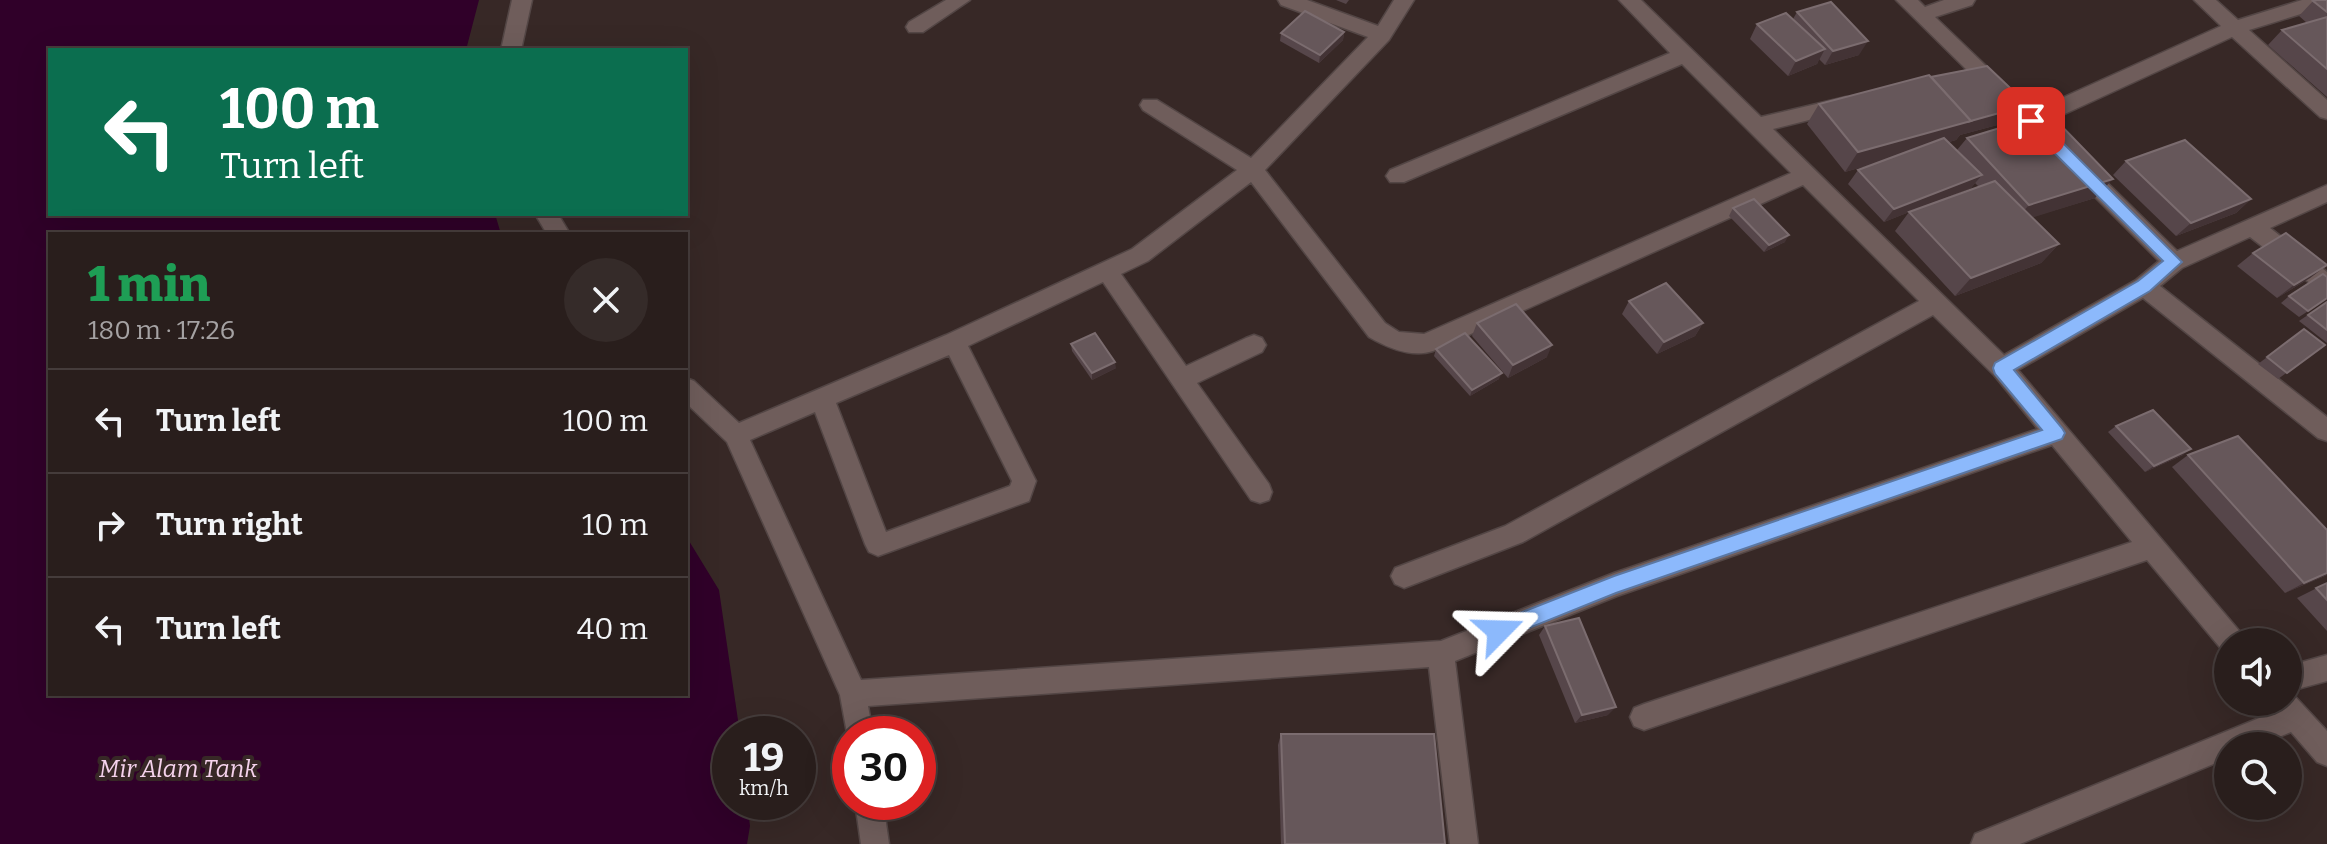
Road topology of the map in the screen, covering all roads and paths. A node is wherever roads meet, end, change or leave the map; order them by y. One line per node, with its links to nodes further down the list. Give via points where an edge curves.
1 (522, 0): 15 (street)
2 (960, 0): 12 (street)
3 (1288, 0): 14 (street)
4 (1404, 0): 14 (street)
5 (1629, 0): 16 (street)
6 (1906, 0): 11 (street)
7 (1965, 0): 11 (street)
8 (2204, 0): 13 (street)
9 (2324, 0): 10 (street)
10 (2288, 5): 13 (street)
11 (1921, 15): 17 (street)
12 (916, 27)
13 (2236, 27): 21 (street); 22 (street)
14 (1382, 35): 24 (street)
15 (511, 48)
16 (1684, 55): 23 (street); 26 (street)
17 (1980, 71): 18 (street); 22 (street)
18 (1950, 79)
19 (1861, 101): 23 (street)
20 (1150, 105): 24 (street)
21 (2327, 112)
22 (2031, 121): 29 (street)
23 (1756, 126): 25 (street)
24 (1253, 169): 25 (street, via 1377,330 1395,341 1425,344); 30 (street, via 1140,255)
25 (1806, 175): 33 (street)
26 (1397, 176)
27 (2327, 193): 28 (street)
28 (2251, 226): 29 (street); 31 (street)
29 (2174, 262): 32 (street)
30 (1107, 271): 34 (street); 37 (street)
31 (2327, 284)
32 (2144, 286): 36 (street); 40 (street)
33 (1935, 303): 36 (street); 45 (street, via 1514,534)
34 (954, 342): 39 (street); 39 (street, via 1024,481 1020,493 878,544)
35 (1254, 345): 37 (street)
36 (2002, 368): 41 (street)
37 (1182, 379): 43 (street)
38 (688, 390): 42 (street)
39 (822, 399): 42 (street)
40 (2327, 431)
41 (2056, 433): 44 (street); 47 (street, via 1614,585)
42 (736, 435): 50 (street)
43 (1260, 492)
44 (2152, 547): 46 (street); 54 (street)
45 (1404, 576)
46 (2220, 628)
47 (1441, 654): 50 (street); 58 (street)
48 (2327, 668): 49 (street)
49 (2302, 675)
50 (853, 694): 51 (street)
51 (856, 716)
52 (2273, 716): 59 (street)
53 (2295, 716): 55 (street)
54 (1644, 717)
55 (2327, 752)
56 (872, 820): 57 (street)
57 (875, 844)
58 (1464, 844)
59 (1985, 844)

